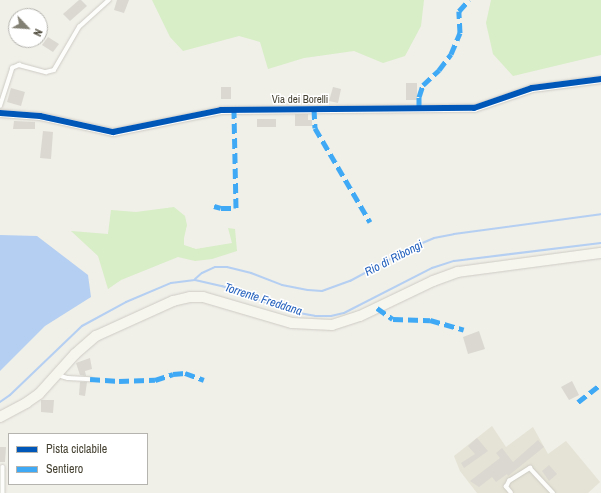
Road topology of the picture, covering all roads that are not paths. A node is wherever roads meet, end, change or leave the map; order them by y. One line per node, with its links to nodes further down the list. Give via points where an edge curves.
1 (109, 0): 3 (lane, via 79,27 54,70 46,72 20,65 12,68)
2 (601, 79): 4 (street, Via dei Borelli, via 532,88 474,108 221,110 113,132 40,116)
3 (0, 106)
4 (0, 113)
5 (601, 253): 6 (main road, via 458,272 433,280 360,316 332,325 292,323 212,299 182,299 160,306 96,336 75,354)
6 (57, 375): 7 (lane); 8 (main road, via 39,394)
7 (90, 379)
8 (0, 417)
9 (3, 467): 10 (lane)
10 (3, 493)
11 (511, 493): 12 (lane, via 506,487 509,481 530,468)
12 (553, 493)

